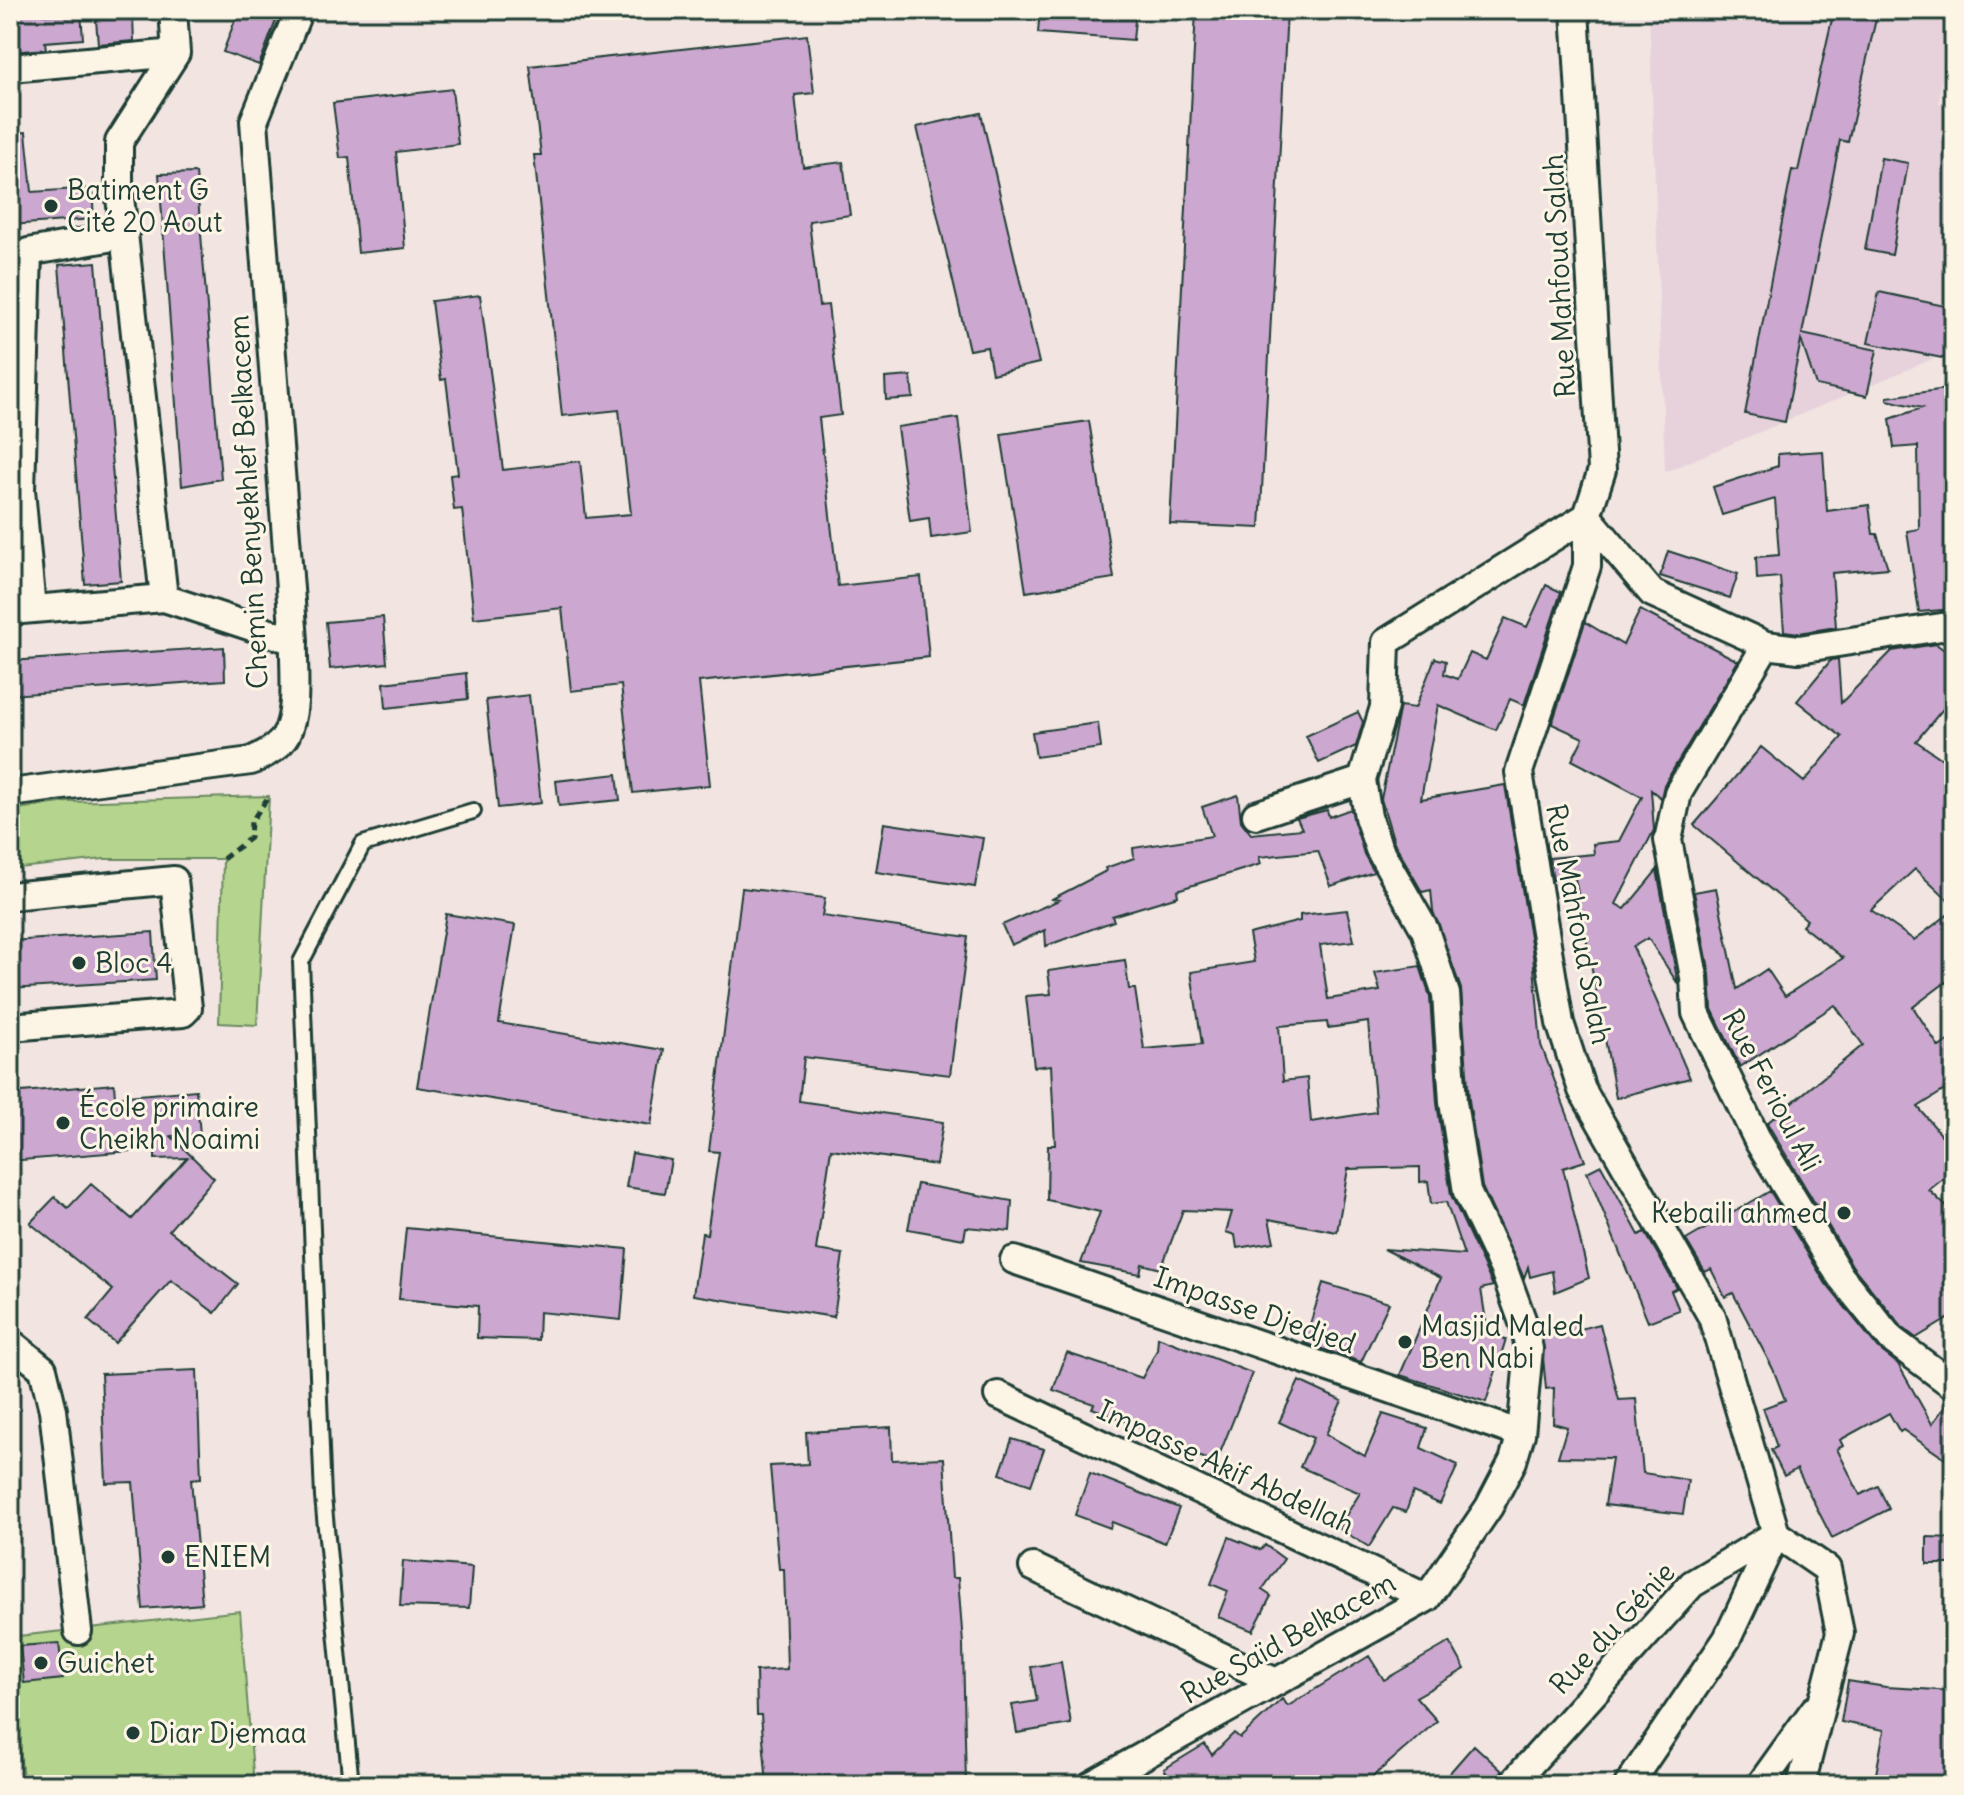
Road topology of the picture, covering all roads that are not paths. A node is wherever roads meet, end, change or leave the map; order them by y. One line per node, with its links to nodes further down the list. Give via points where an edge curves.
1 (173, 10): 4 (street)
2 (299, 10): 14 (street, Chemin Benyekhlef Belkacem, via 254,121)
3 (1575, 10): 10 (street, Rue Mahfoud Salah, via 1602,470)
4 (176, 53): 5 (street); 6 (street, via 119,142)
5 (10, 68)
6 (125, 235): 7 (street); 11 (street)
7 (19, 253): 8 (street)
8 (16, 419): 9 (street)
9 (15, 490): 12 (street)
10 (1587, 516): 15 (street, via 1652,593); 16 (street, Rue Saïd Belkacem, via 1386,642 1384,707); 27 (street, Rue Mahfoud Salah, via 1587,566 1519,772 1560,1023 1582,1090 1712,1317)
11 (164, 598): 12 (street); 14 (street)
12 (21, 610)
13 (1954, 625): 15 (street, via 1799,649)
14 (294, 641): 17 (street, Chemin Benyekhlef Belkacem, via 291,716 286,737 270,752 251,761)
15 (1766, 645): 24 (street, Rue Ferioul Ali, via 1678,793 1668,840 1696,1013 1758,1141 1840,1276 1891,1339)
16 (1362, 780): 19 (street); 26 (street, Rue Saïd Belkacem, via 1379,849 1425,930 1446,994 1453,1102 1467,1192 1504,1270 1527,1337)
17 (10, 793)
18 (473, 811): 33 (lane, via 363,844 301,962 323,1497)
19 (1256, 815)
20 (10, 896): 21 (street, via 174,880 188,1008 183,1013)
21 (10, 1027)
22 (1014, 1260): 26 (street, Impasse Djedjed)
23 (10, 1342): 30 (street, via 43,1369 53,1410)
24 (1954, 1386)
25 (998, 1395): 29 (street, Impasse Akif Abdellah)
26 (1521, 1434): 29 (street, Rue Saïd Belkacem, via 1489,1507)
27 (1776, 1534): 32 (street, via 1827,1569 1840,1633); 35 (street, Rue du Génie, via 1692,1584); 36 (street, via 1727,1639)
28 (1033, 1567): 31 (street)
29 (1427, 1598): 31 (street, Rue Saïd Belkacem)
30 (78, 1631)
31 (1276, 1682): 34 (street, Rue Saïd Belkacem)
32 (1825, 1695): 37 (street); 38 (street)
33 (351, 1785)
34 (1091, 1785)
35 (1511, 1785)
36 (1628, 1785)
37 (1760, 1785)
38 (1801, 1785)

